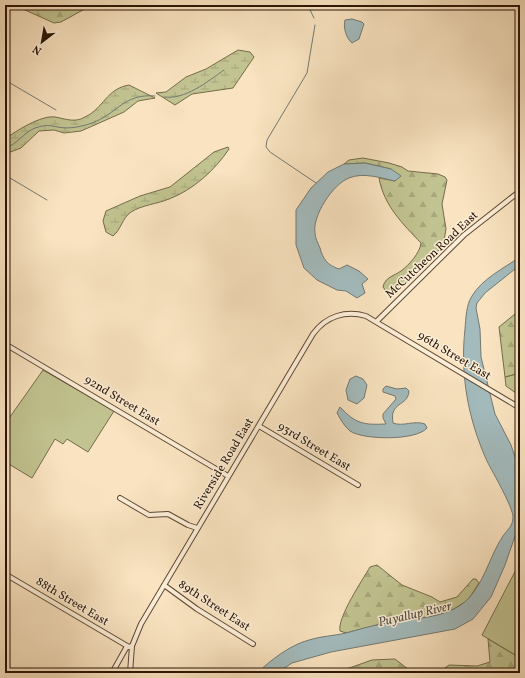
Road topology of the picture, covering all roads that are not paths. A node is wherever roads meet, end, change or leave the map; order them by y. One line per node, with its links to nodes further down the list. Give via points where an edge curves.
1 (520, 191): 2 (street, McCutcheon Road East, via 464,235)
2 (377, 321): 4 (street, 96th Street East); 5 (street, Riverside Road East, via 360,314 344,314 332,317 321,325)
3 (5, 344): 6 (street, 92nd Street East)
4 (520, 408)
5 (259, 426): 6 (street, Riverside Road East); 7 (street, 93rd Street East)
6 (228, 476): 9 (street, Riverside Road East)
7 (358, 485)
8 (120, 498): 9 (street, via 149,515 168,514)
9 (197, 528): 11 (street, Riverside Road East)
10 (5, 574): 13 (street, 88th Street East)
11 (164, 585): 12 (street, 89th Street East, via 197,610); 13 (street, Riverside Road East)
12 (253, 644)
13 (131, 646): 14 (street, via 126,648); 15 (street, Riverside Road East)
14 (112, 673)
15 (130, 673)

